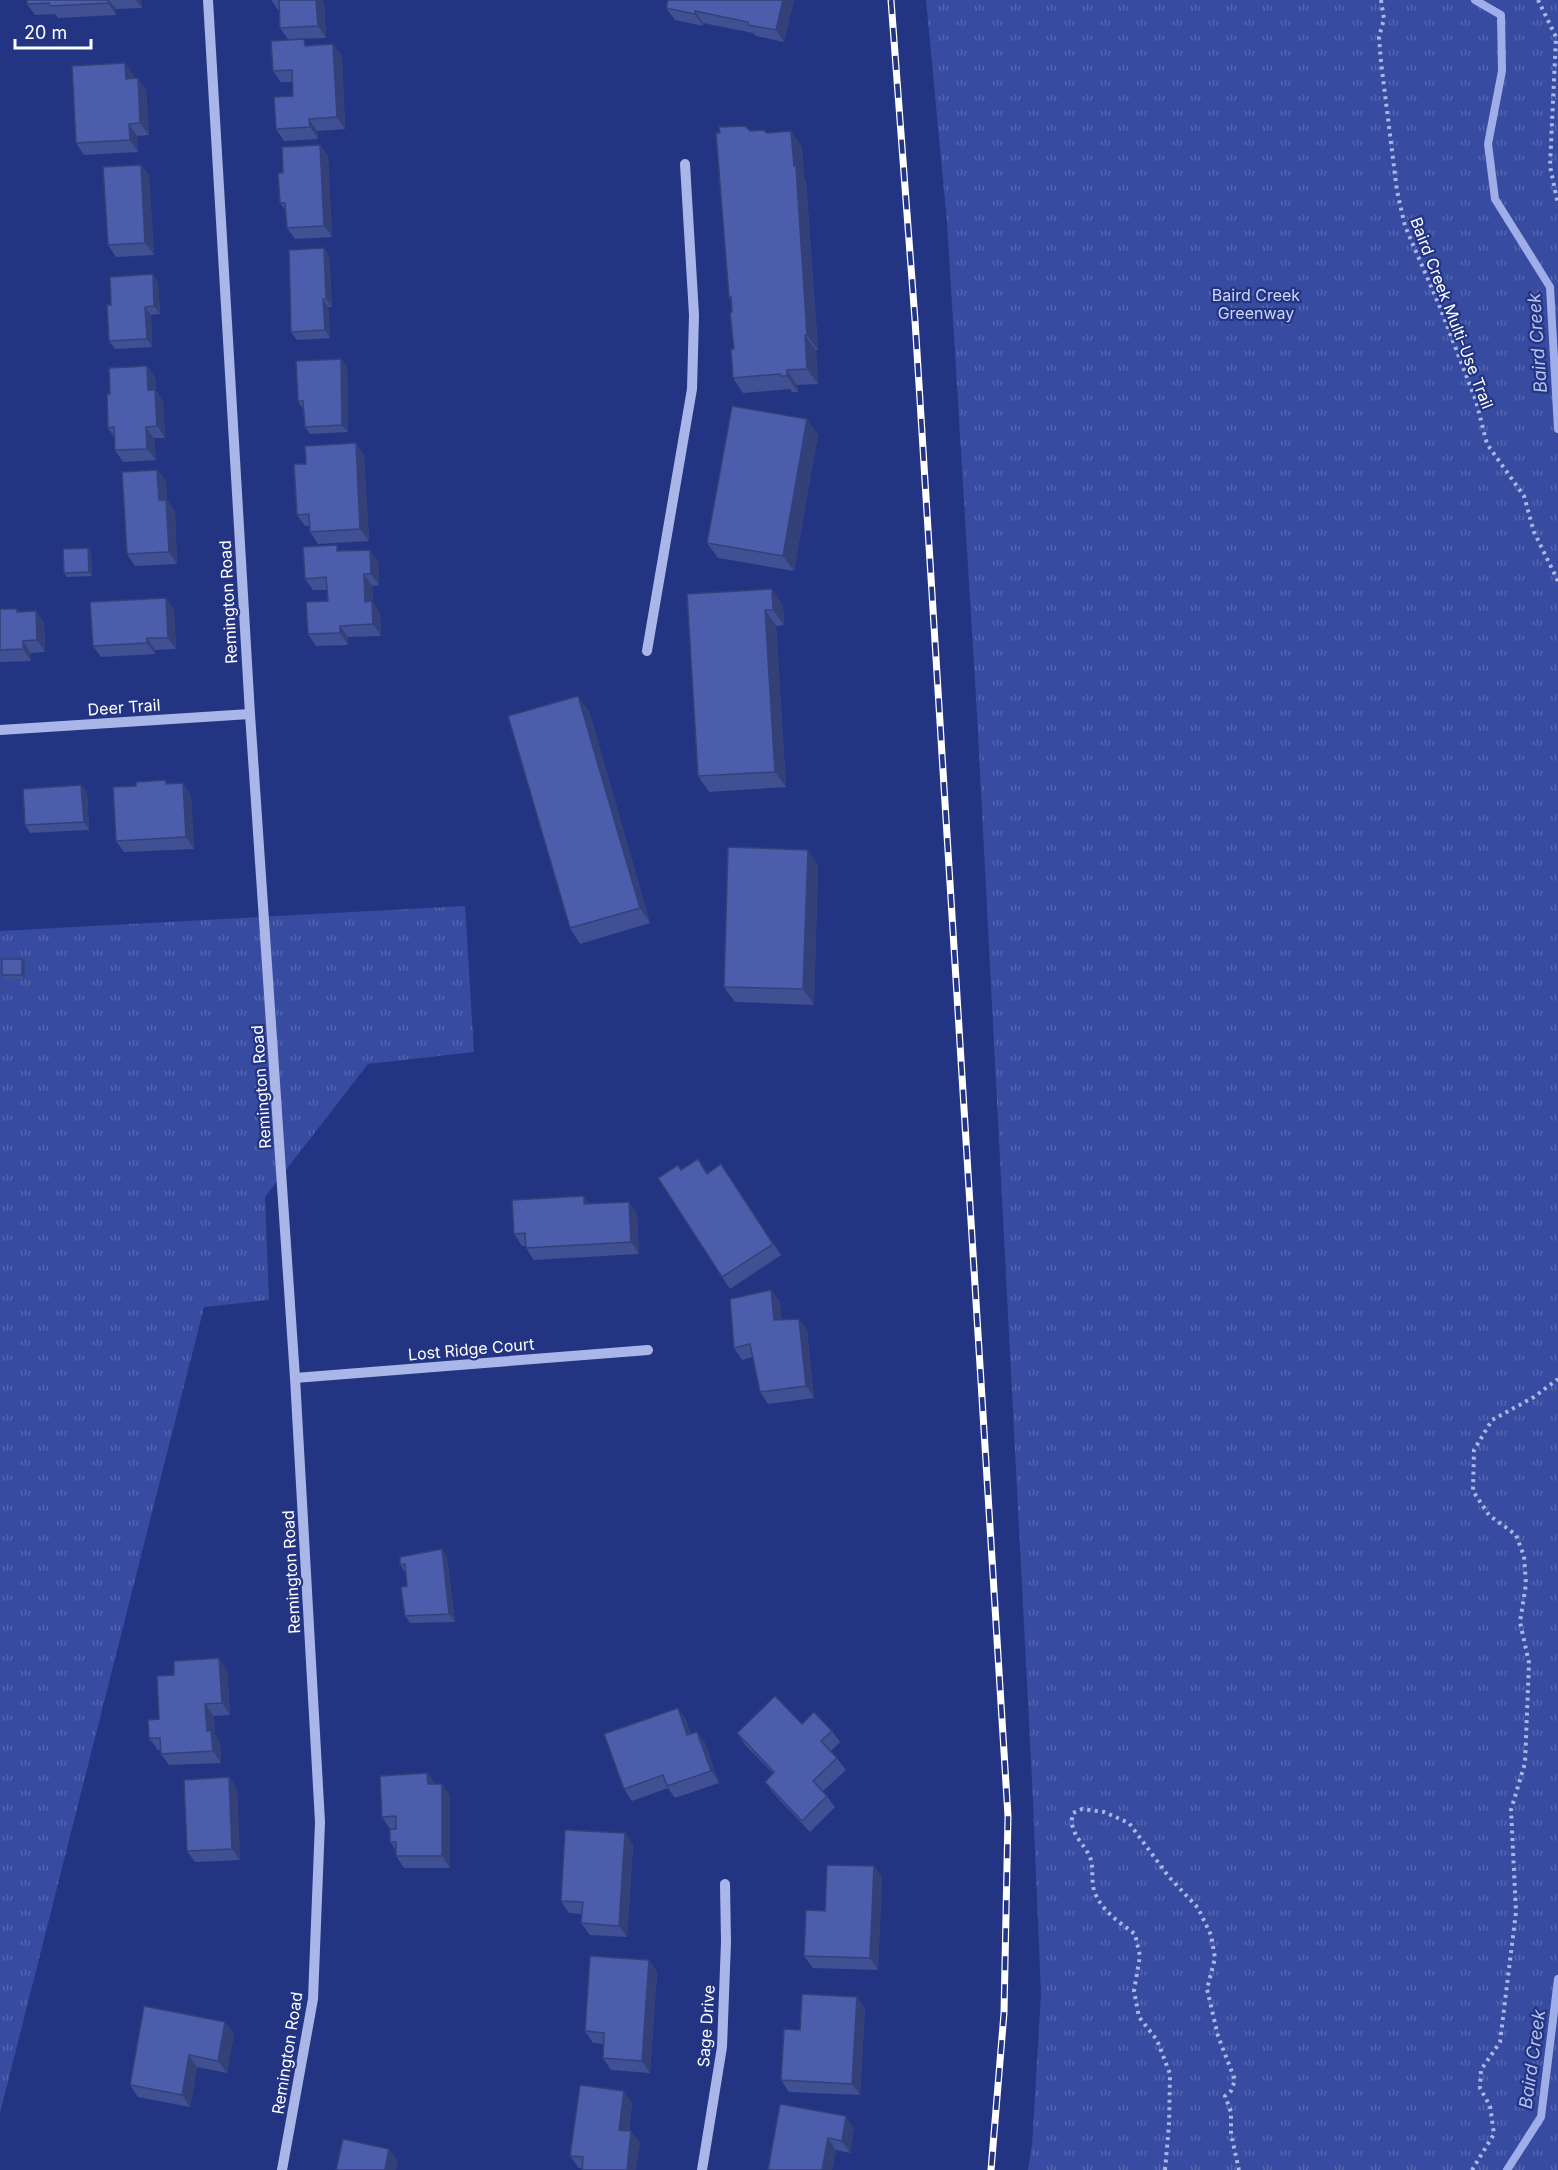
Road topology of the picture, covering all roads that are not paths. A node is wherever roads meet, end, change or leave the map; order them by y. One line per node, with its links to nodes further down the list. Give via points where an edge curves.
1 (208, 0): 4 (street, Remington Road)
2 (685, 164): 3 (street, via 694,315 692,389)
3 (647, 651)
4 (250, 714): 5 (street, Deer Trail); 7 (street, Remington Road)
5 (0, 730)
6 (648, 1350): 7 (street, Lost Ridge Court)
7 (295, 1378): 9 (street, Remington Road, via 320,1822 313,1999)
8 (725, 1884): 10 (street, Sage Drive, via 722,2048)
9 (282, 2170)
10 (702, 2170)

